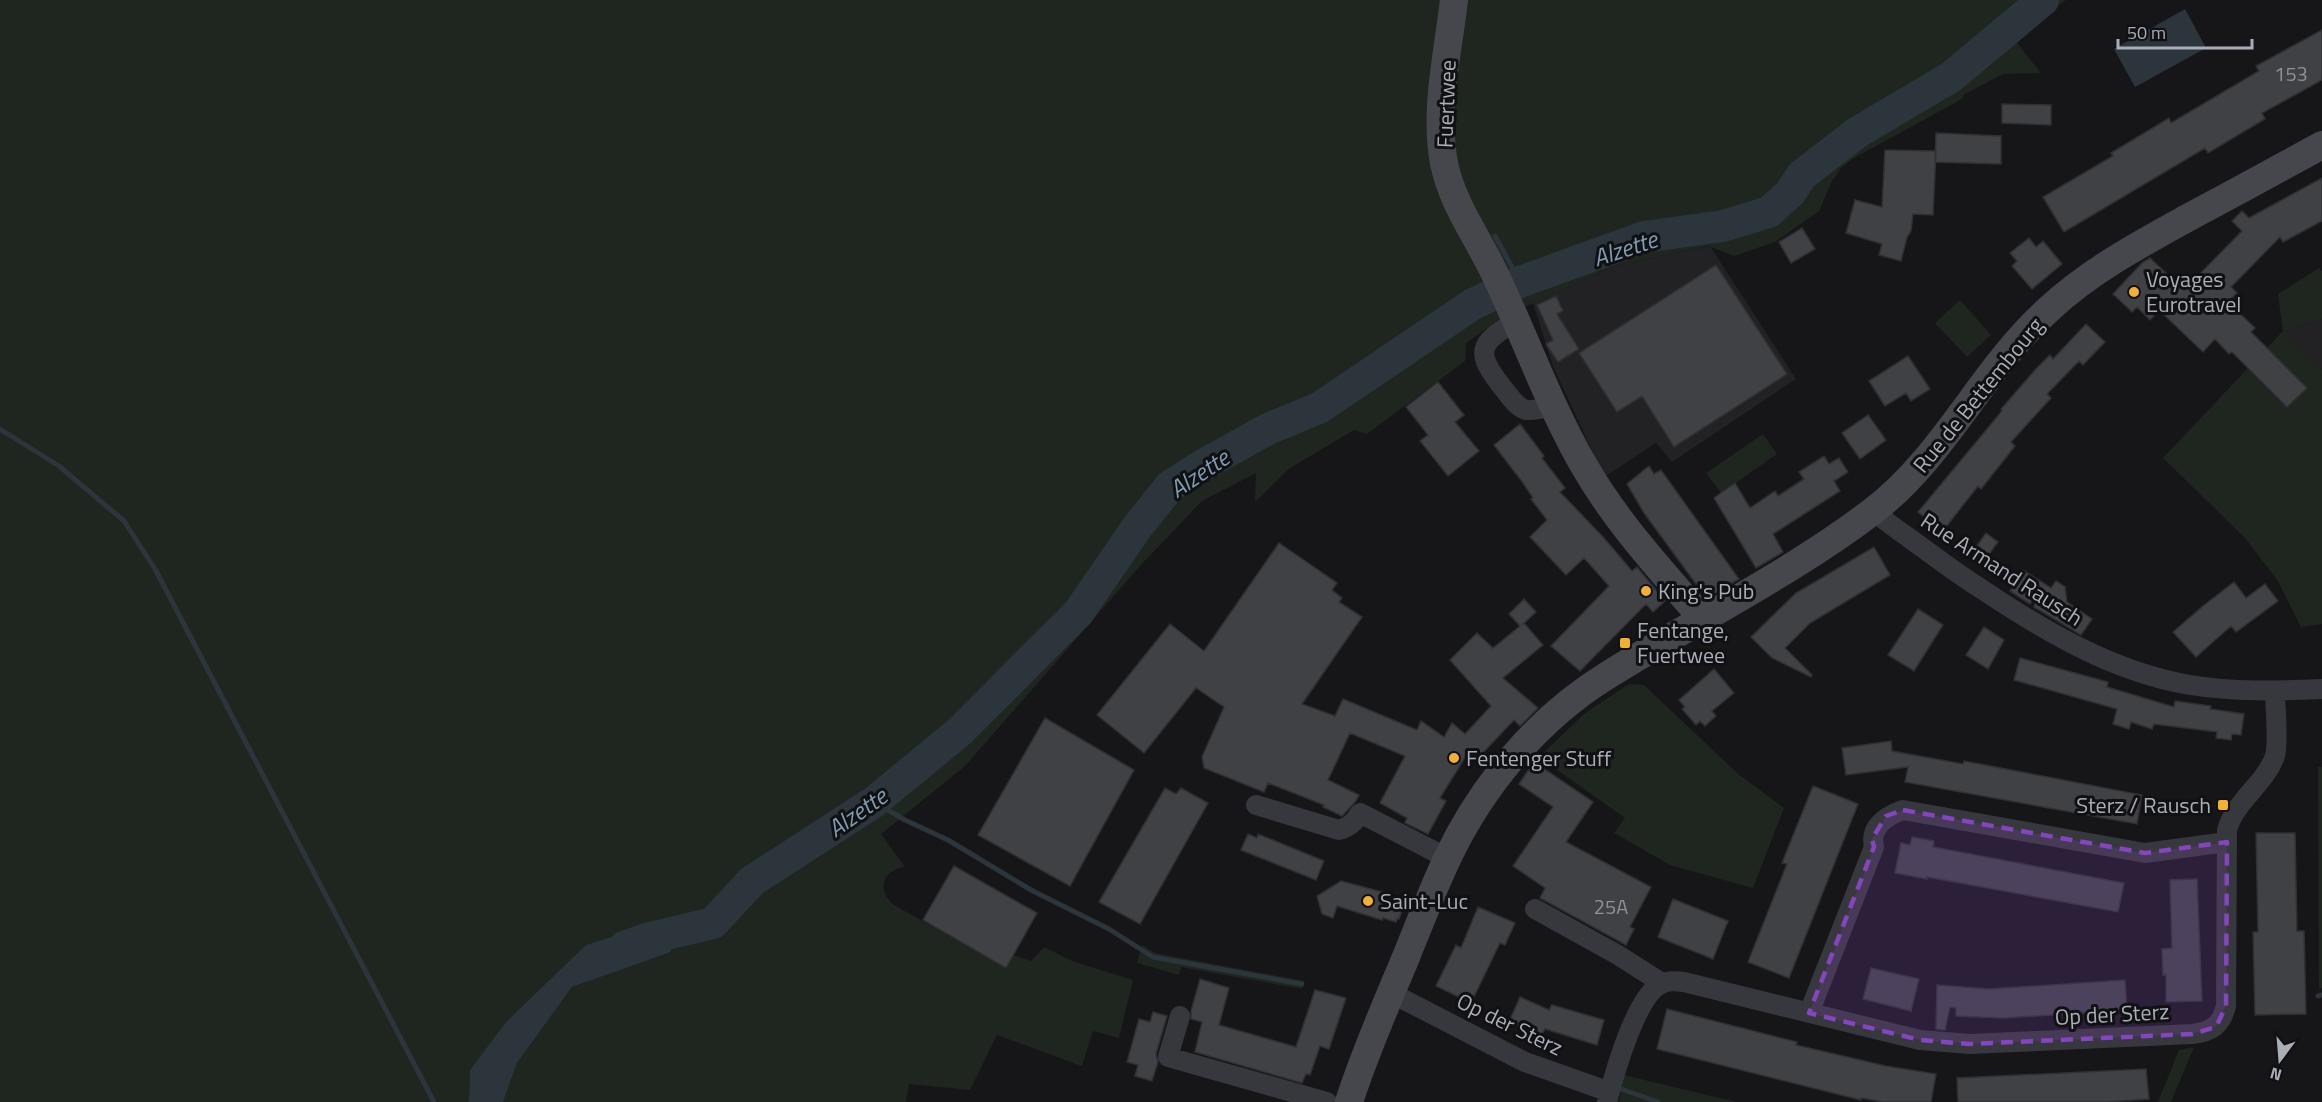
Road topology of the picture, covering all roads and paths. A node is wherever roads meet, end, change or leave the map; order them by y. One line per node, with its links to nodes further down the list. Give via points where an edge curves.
1 (1454, 0): 3 (main road, Fuertwee, via 1442,106 1444,164 1460,210)
2 (2322, 145): 5 (main road, Rue de Bettembourg, via 2135,247 2049,309 1999,362 1936,448)
3 (1515, 318): 4 (main road); 4 (street, via 1491,338 1486,347 1487,367 1519,407 1529,410)
4 (1554, 406): 6 (main road, via 1612,510)
5 (1873, 510): 6 (main road, Rue de Bettembourg); 8 (street, Rue Armand Rausch, via 1958,574 2068,643 2188,685)
6 (1703, 619): 11 (main road, Rue de Bettembourg, via 1606,676 1528,740 1477,805)
7 (2322, 689): 8 (street, Rue Armand Rausch)
8 (2275, 691): 10 (street, Op der Sterz, via 2276,753 2231,818)
9 (1256, 805): 11 (street, via 1339,830 1348,827 1360,813)
10 (2227, 842): 15 (street, via 2145,853 1903,810 1886,816 1872,840 1874,848); 15 (street, Op der Sterz, via 2226,1006 2216,1027 2204,1033 1953,1043 1920,1040)
11 (1448, 858): 14 (main road, Rue de Bettembourg)
12 (1534, 909): 13 (street)
13 (1662, 983): 15 (street, Op der Sterz, via 1684,982); 17 (street, Op der Sterz, via 1645,998)
14 (1391, 993): 17 (street, Op der Sterz, via 1525,1062); 19 (main road, Rue de Bettembourg)
15 (1809, 1013)
16 (1180, 1016): 18 (street, via 1168,1057)
17 (1608, 1097)
18 (1327, 1102)
19 (1349, 1102)

